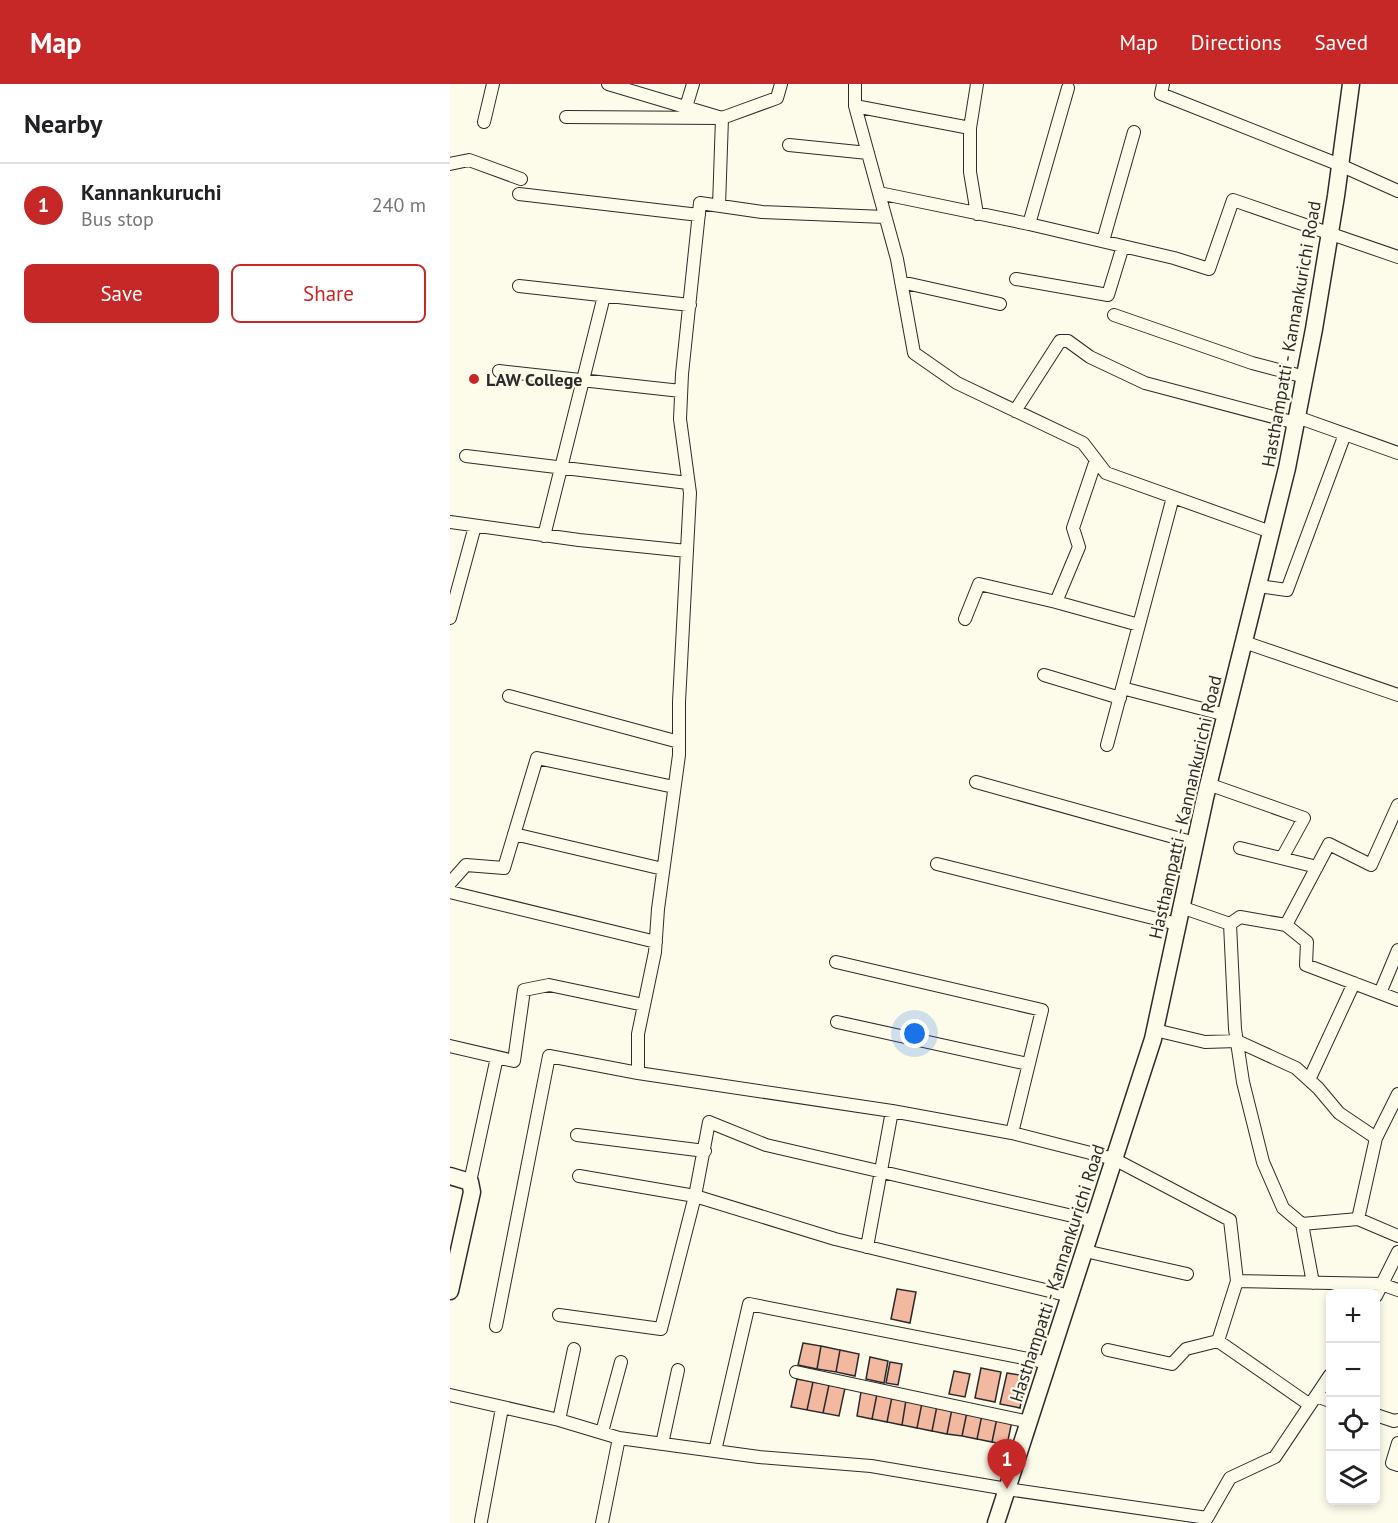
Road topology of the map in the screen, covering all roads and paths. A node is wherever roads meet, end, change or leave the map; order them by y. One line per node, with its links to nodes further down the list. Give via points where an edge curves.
1 (493, 84): 14 (street)
2 (608, 84): 11 (street)
3 (693, 84): 11 (street)
4 (781, 84): 13 (street, via 777,98)
5 (855, 84): 10 (street)
6 (977, 84): 15 (street)
7 (1163, 84): 20 (street, via 1161,94)
8 (1351, 84): 20 (main road, Hasthampatti - Kannankurichi Road)
9 (1068, 88): 29 (street)
10 (855, 106): 15 (street); 18 (street)
11 (686, 107): 13 (street)
12 (566, 117): 13 (street)
13 (722, 118): 25 (street)
14 (484, 122)
15 (970, 128): 26 (street, via 970,172)
16 (1134, 132): 31 (street)
17 (789, 145): 18 (street)
18 (868, 153): 23 (street)
19 (450, 164): 21 (street, via 469,160)
20 (1340, 165): 22 (street); 30 (main road, Hasthampatti - Kannankurichi Road)
21 (521, 179)
22 (1398, 192)
23 (879, 193): 26 (street); 28 (street)
24 (519, 194): 27 (street)
25 (719, 206): 27 (street, via 700,203); 28 (street, via 762,212)
26 (977, 214): 29 (street)
27 (699, 215): 39 (street)
28 (885, 217): 35 (street)
29 (1029, 224): 31 (street)
30 (1330, 234): 32 (street, via 1233,200 1209,269); 33 (street); 42 (main road, Hasthampatti - Kannankurichi Road)
31 (1103, 241): 32 (street)
32 (1123, 246): 34 (street, via 1108,295)
33 (1398, 257)
34 (1016, 279)
35 (901, 282): 38 (street); 45 (street, via 914,353 957,383)
36 (519, 286): 37 (street)
37 (604, 296): 39 (street); 43 (street)
38 (1000, 304)
39 (690, 305): 44 (street)
40 (1114, 315): 42 (street, via 1252,363)
41 (499, 371): 43 (street)
42 (1305, 377): 46 (main road, Hasthampatti - Kannankurichi Road)
43 (581, 380): 44 (street); 51 (street)
44 (681, 391): 52 (street, via 680,419)
45 (1015, 411): 46 (street, via 1060,341 1068,341 1090,357 1145,383); 50 (street, via 1083,443)
46 (1297, 420): 47 (street); 56 (main road, Hasthampatti - Kannankurichi Road)
47 (1346, 434): 48 (street); 59 (street, via 1287,590)
48 (1398, 453)
49 (466, 456): 51 (street)
50 (1096, 460): 53 (street, via 1106,473); 60 (street, via 1073,528 1079,547)
51 (562, 467): 52 (street); 57 (street)
52 (688, 483): 58 (street)
53 (1173, 497): 56 (street); 63 (street)
54 (450, 522): 55 (street)
55 (475, 526): 57 (street); 61 (street)
56 (1271, 532): 59 (main road, Hasthampatti - Kannankurichi Road)
57 (544, 536): 58 (street)
58 (687, 551): 70 (street)
59 (1258, 586): 64 (main road, Hasthampatti - Kannankurichi Road)
60 (1056, 602): 62 (street, via 979,584); 63 (street)
61 (450, 618)
62 (965, 619)
63 (1139, 625): 66 (street)
64 (1244, 642): 67 (street); 69 (main road, Hasthampatti - Kannankurichi Road)
65 (1044, 675): 66 (street)
66 (1121, 693): 69 (street); 71 (street)
67 (1398, 695)
68 (509, 696): 70 (street)
69 (1226, 715): 73 (main road, Hasthampatti - Kannankurichi Road)
70 (679, 742): 74 (street)
71 (1107, 745)
72 (976, 782): 77 (street)
73 (1209, 783): 77 (main road, Hasthampatti - Kannankurichi Road); 79 (street, via 1304,818)
74 (674, 787): 76 (street, via 537,758); 82 (street)
75 (1398, 805): 81 (street, via 1371,865 1329,844)
76 (514, 834): 82 (street); 83 (street, via 504,868 466,865)
77 (1195, 843): 85 (main road, Hasthampatti - Kannankurichi Road)
78 (1240, 848): 79 (street)
79 (1282, 858): 81 (street)
80 (938, 864): 86 (street)
81 (1317, 867): 88 (street)
82 (663, 869): 89 (street)
83 (450, 883)
84 (450, 892): 89 (street)
85 (1181, 907): 86 (main road, Hasthampatti - Kannankurichi Road); 87 (street)
86 (1178, 924): 97 (main road, Hasthampatti - Kannankurichi Road)
87 (1230, 924): 88 (street, via 1240,917); 98 (street)
88 (1286, 925): 92 (street, via 1307,942 1306,965)
89 (656, 942): 95 (street)
90 (1398, 950): 93 (street)
91 (836, 962): 101 (street, via 1042,1010)
92 (1354, 983): 93 (street); 103 (street)
93 (1380, 993): 94 (street)
94 (1398, 1000)
95 (644, 1005): 100 (street, via 549,985 524,990 514,1061); 102 (street, via 638,1034)
96 (837, 1022): 101 (street)
97 (1155, 1030): 98 (street, via 1205,1042); 110 (main road, Hasthampatti - Kannankurichi Road)
98 (1237, 1041): 103 (street, via 1296,1068); 118 (street, via 1263,1162 1283,1208)
99 (450, 1046): 100 (street)
100 (497, 1057): 114 (street)
101 (1028, 1064): 106 (street)
102 (638, 1073): 105 (street); 132 (street, via 549,1056)
103 (1309, 1080): 108 (street, via 1339,1113)
104 (1398, 1094): 108 (street)
105 (892, 1111): 106 (street); 111 (street)
106 (1012, 1133): 110 (street)
107 (577, 1135): 109 (street)
108 (1376, 1138): 116 (street)
109 (705, 1151): 111 (street, via 709,1122 766,1145); 115 (street)
110 (1114, 1159): 117 (main road, Hasthampatti - Kannankurichi Road); 124 (street, via 1230,1220)
111 (882, 1172): 117 (street); 120 (street)
112 (450, 1176): 114 (main road)
113 (579, 1176): 115 (street)
114 (470, 1182): 129 (main road, via 472,1192)
115 (695, 1196): 120 (street); 131 (street, via 661,1329)
116 (1358, 1219): 118 (street); 119 (street)
117 (1094, 1221): 121 (main road, Hasthampatti - Kannankurichi Road)
118 (1302, 1224): 125 (street)
119 (1398, 1236)
120 (867, 1246): 130 (street)
121 (1085, 1251): 123 (street); 130 (main road, Hasthampatti - Kannankurichi Road)
122 (1398, 1252): 126 (street)
123 (1187, 1274)
124 (1237, 1281): 125 (street); 133 (street)
125 (1313, 1283): 126 (street)
126 (1382, 1284): 127 (street); 128 (street)
127 (1380, 1289)
128 (1398, 1290)
129 (450, 1291)
130 (1070, 1296): 137 (main road, Hasthampatti - Kannankurichi Road)
131 (559, 1315)
132 (496, 1326)
133 (1218, 1341): 135 (street, via 1186,1349 1172,1364); 142 (street)
134 (574, 1349): 146 (street)
135 (1108, 1350)
136 (621, 1362): 149 (street)
137 (1049, 1363): 148 (main road, Hasthampatti - Kannankurichi Road); 153 (street, via 749,1304)
138 (678, 1370): 152 (street)
139 (796, 1372): 148 (street)
140 (1326, 1381): 142 (street)
141 (451, 1400): 144 (street)
142 (1313, 1400): 143 (street); 155 (street, via 1275,1457 1230,1478 1207,1518)
143 (1326, 1401)
144 (502, 1408): 146 (street); 156 (street)
145 (1380, 1416): 147 (street)
146 (559, 1420): 149 (street)
147 (1398, 1420)
148 (1029, 1422): 155 (main road, Hasthampatti - Kannankurichi Road)
149 (602, 1432): 150 (street)
150 (619, 1438): 152 (street); 157 (street)
151 (1398, 1443): 154 (street, via 1392,1463)
152 (662, 1444): 153 (street)
153 (715, 1451): 155 (street, via 871,1466)
154 (1398, 1465)
155 (1007, 1489): 158 (main road, Hasthampatti - Kannankurichi Road)
156 (481, 1521)
157 (603, 1523)
158 (996, 1523)

